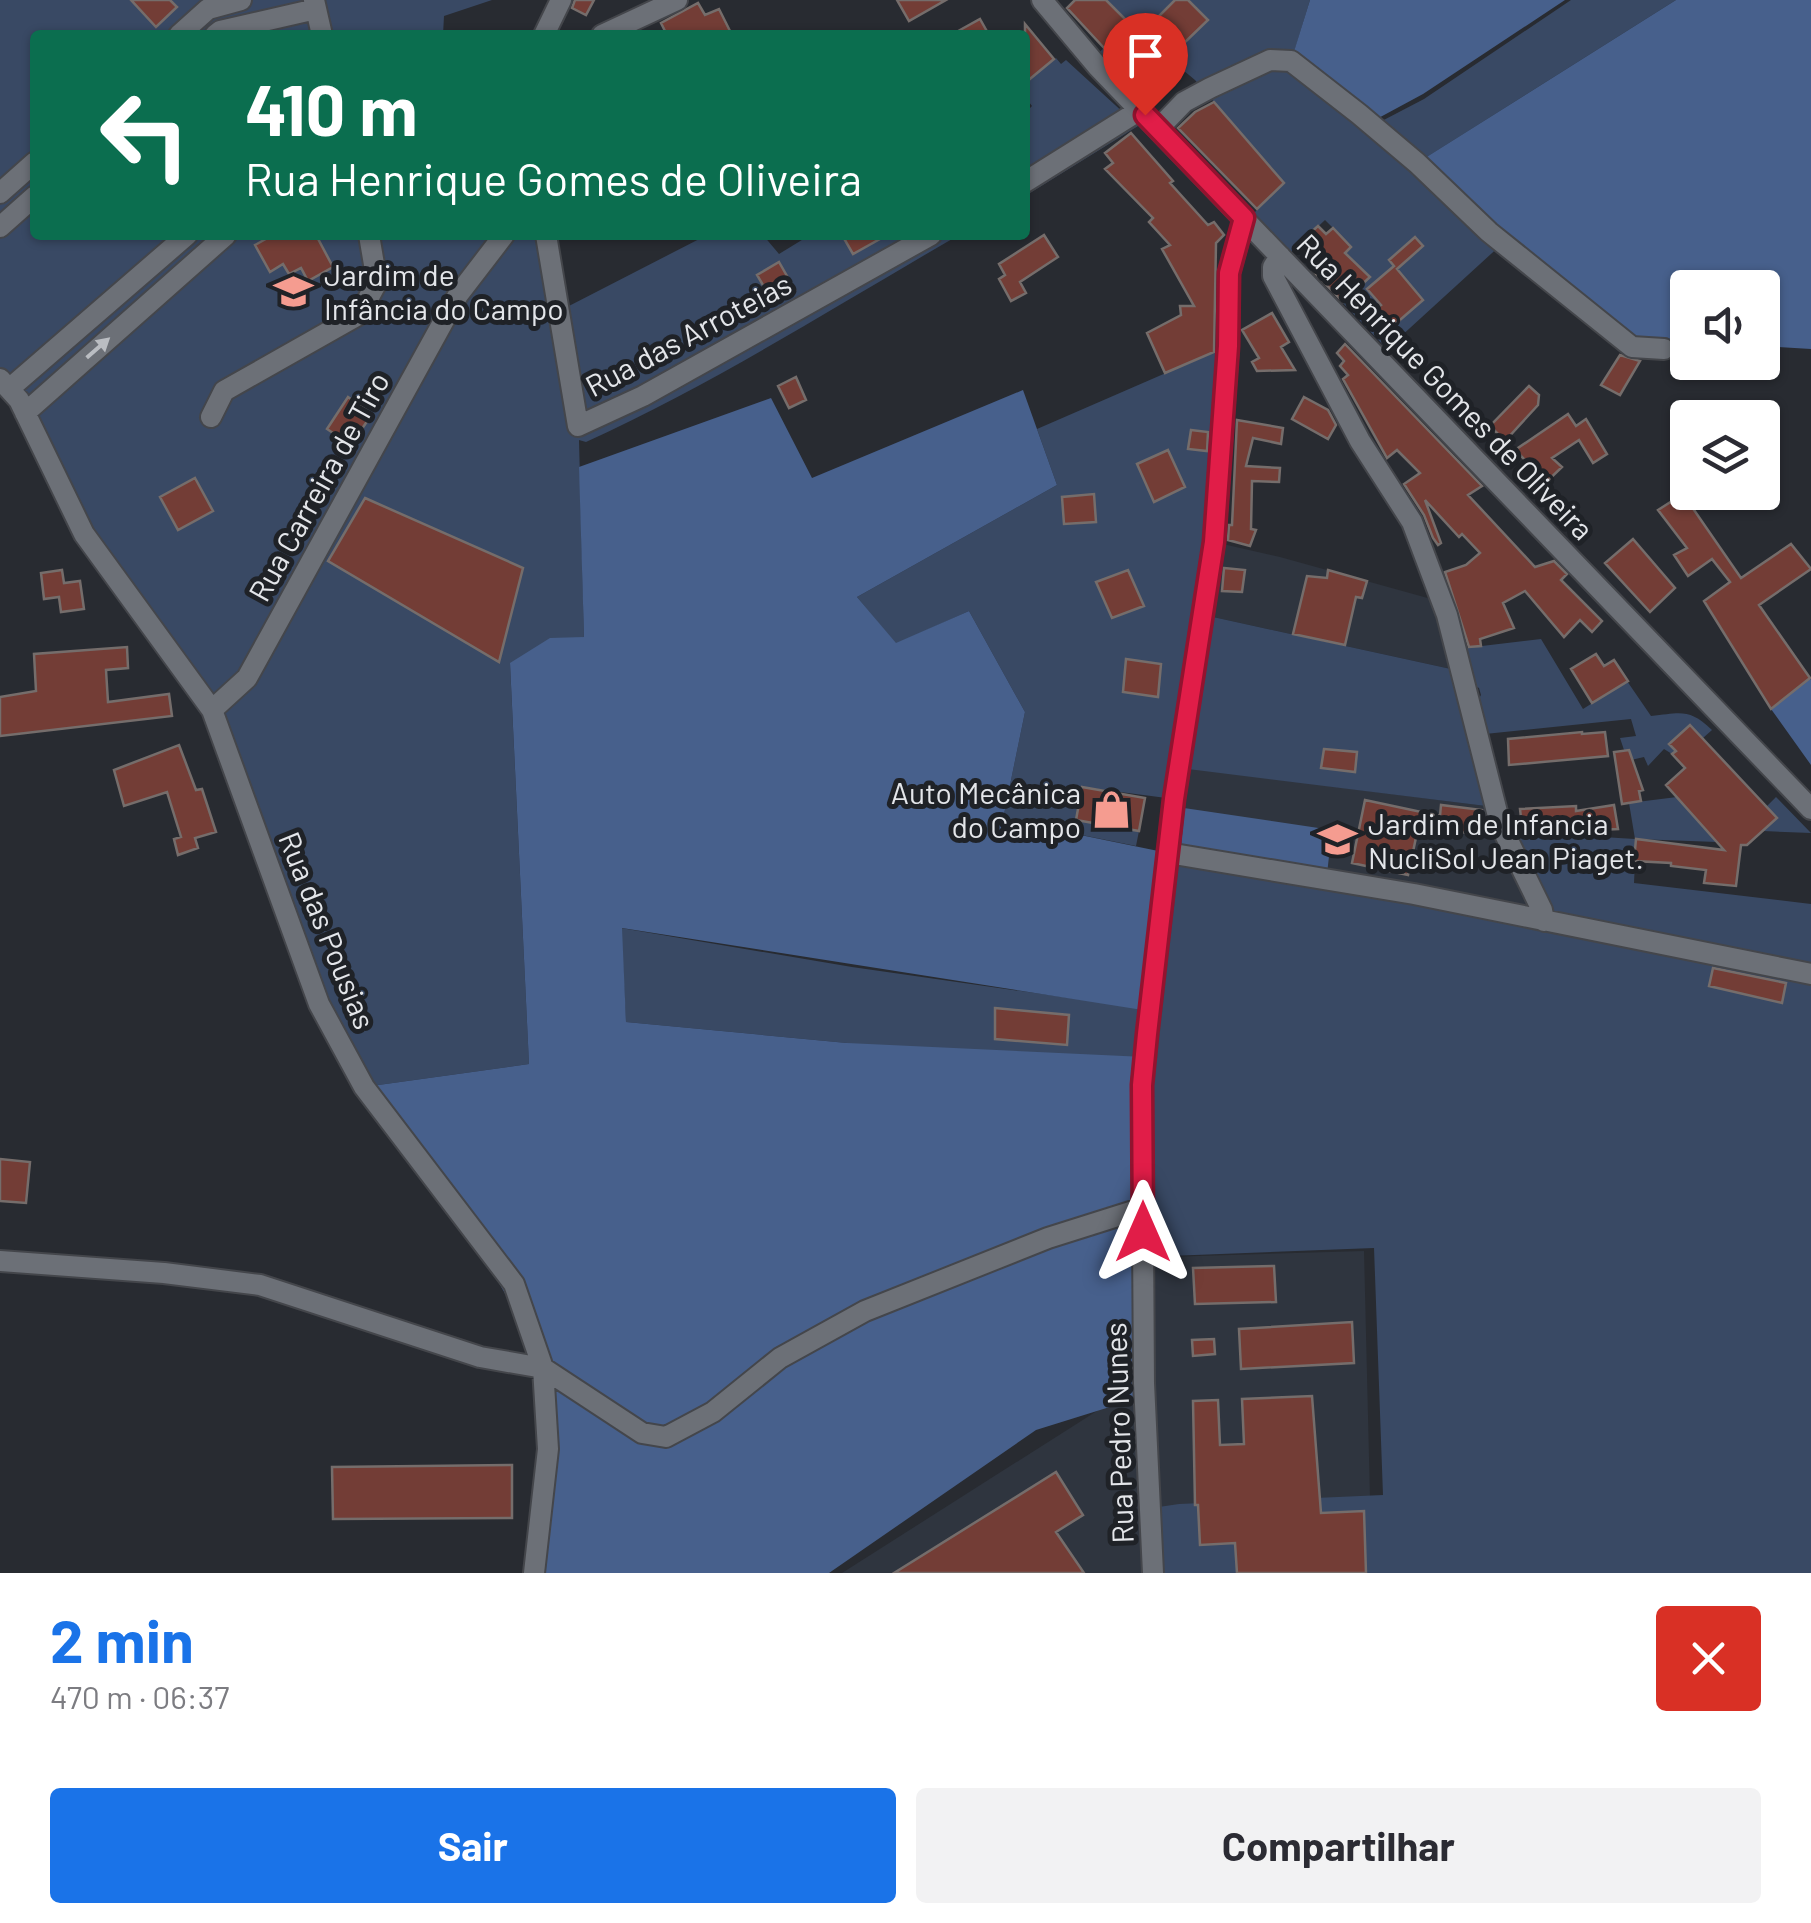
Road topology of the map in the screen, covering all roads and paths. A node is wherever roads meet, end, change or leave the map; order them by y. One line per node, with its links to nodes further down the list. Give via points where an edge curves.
1 (242, 0): 6 (street, via 208,9)
2 (562, 0): 9 (street)
3 (678, 0): 10 (street)
4 (1042, 0): 11 (street, Rua Henrique Gomes de Oliveira)
5 (315, 5): 7 (street); 8 (street)
6 (185, 30)
7 (224, 30)
8 (321, 30)
9 (547, 30)
10 (613, 30)
11 (1140, 110): 12 (street, Rua Henrique Gomes de Oliveira); 14 (street)
12 (1158, 129): 17 (street, Rua Henrique Gomes de Oliveira); 26 (street, via 1184,102 1210,88 1270,60 1291,62 1632,348)
13 (30, 166): 15 (street)
14 (1030, 179)
15 (0, 193)
16 (30, 200): 18 (street)
17 (1244, 218): 25 (street, Rua Henrique Gomes de Oliveira); 32 (street, Rua Pedro Nunes, via 1229,273 1214,542)
18 (0, 227)
19 (181, 240): 27 (street)
20 (220, 240): 28 (street, one-way to 20)
21 (370, 240): 29 (street, via 376,282 360,314 224,391)
22 (500, 240): 30 (street, Rua Carreira de Tiro, via 458,295 247,678)
23 (547, 240): 24 (street, Rua das Arroteias, via 578,426)
24 (922, 240)
25 (1280, 256): 31 (street, Rua Henrique Gomes de Oliveira); 33 (street, via 1273,276 1415,530 1447,615 1500,824)
26 (1664, 349)
27 (4, 384): 28 (street, Rua das Pousias)
28 (25, 413): 30 (street, Rua das Pousias, via 84,534)
29 (211, 418)
30 (212, 710): 37 (street, Rua das Pousias, via 319,1004 364,1087 514,1284)
31 (1811, 809)
32 (1168, 853): 33 (street); 35 (street, Rua Pedro Nunes, via 1142,1085)
33 (1544, 921): 34 (street)
34 (1811, 974)
35 (1143, 1208): 37 (street, via 865,1311 780,1358 712,1412 666,1437 642,1433); 39 (street, Rua Pedro Nunes)
36 (0, 1261): 37 (street, via 260,1285 480,1357)
37 (542, 1368): 38 (street, Rua das Pousias, via 548,1449)
38 (534, 1573)
39 (1153, 1573)

